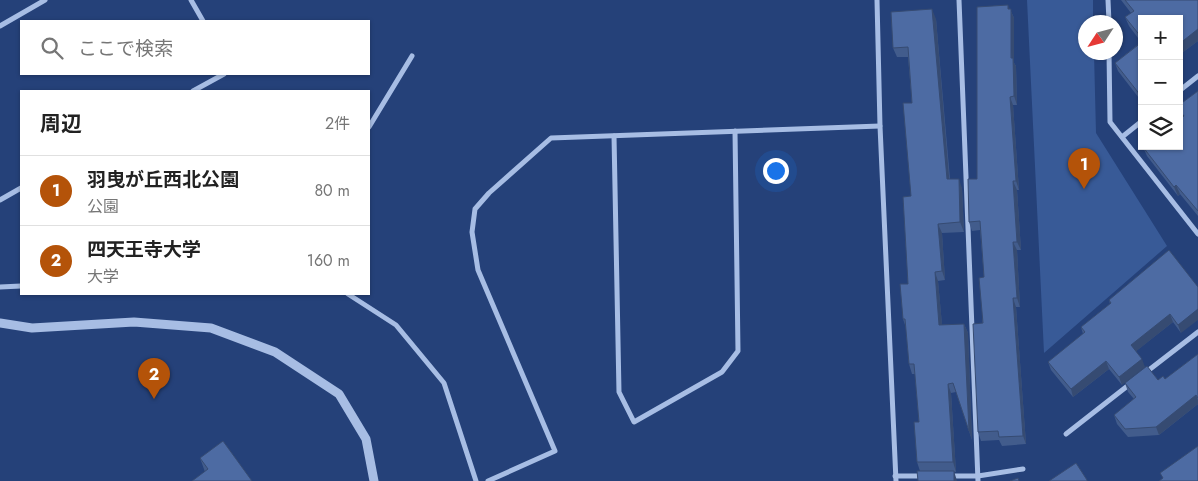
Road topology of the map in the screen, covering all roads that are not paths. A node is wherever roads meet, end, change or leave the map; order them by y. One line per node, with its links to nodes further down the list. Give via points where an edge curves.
1 (45, 0): 8 (street)
2 (191, 0): 7 (street)
3 (877, 0): 17 (street)
4 (959, 0): 36 (street)
5 (1108, 0): 6 (street)
6 (1109, 15)
7 (202, 20)
8 (0, 26)
9 (412, 56): 16 (street)
10 (1109, 60): 20 (street, via 1110,122)
11 (222, 75): 14 (street)
12 (1198, 76): 13 (street)
13 (1183, 88)
14 (195, 90)
15 (1138, 124): 20 (street)
16 (370, 125)
17 (880, 126): 18 (street); 35 (street)
18 (735, 131): 19 (street); 19 (street, via 738,351 722,372 634,422 619,392)
19 (614, 136): 39 (street, via 551,138 475,209 472,232 478,270 555,451)
20 (1122, 137): 23 (street)
21 (20, 189): 22 (street)
22 (0, 200)
23 (1198, 234)
24 (20, 286): 25 (street)
25 (0, 287)
26 (350, 295): 38 (street, via 396,325 444,383)
27 (0, 323): 37 (street, via 32,328 134,322 211,328 275,352 339,394 366,439)
28 (1198, 332): 29 (street)
29 (1144, 374)
30 (1136, 380): 31 (street)
31 (1066, 434)
32 (1023, 469): 36 (street)
33 (932, 476): 35 (street)
34 (941, 476): 36 (street)
35 (896, 478)
36 (978, 478)
37 (374, 481)
38 (476, 481)
39 (488, 481)

